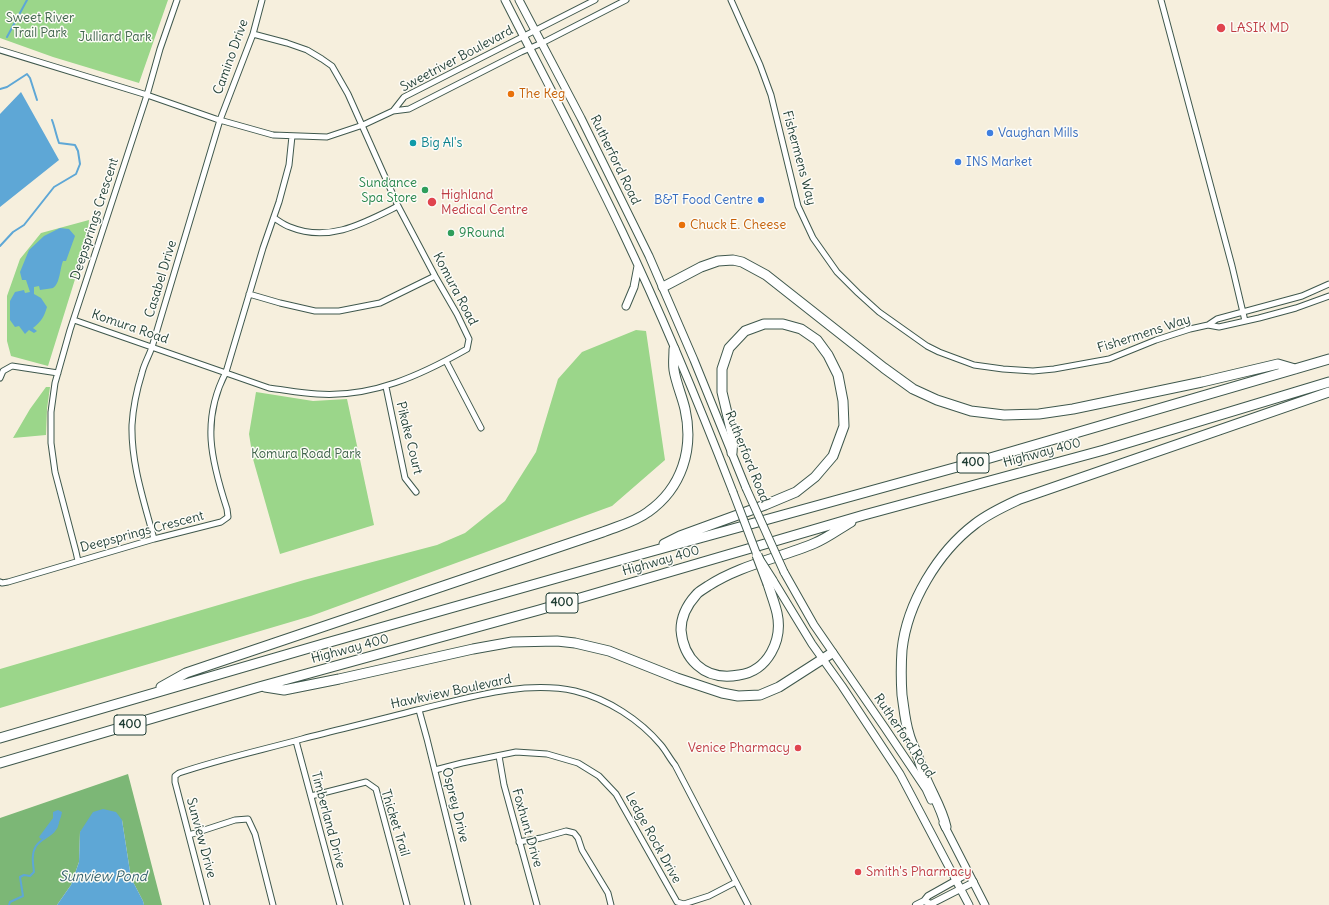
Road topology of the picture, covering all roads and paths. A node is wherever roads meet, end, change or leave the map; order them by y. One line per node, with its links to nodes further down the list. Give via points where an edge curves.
1 (177, 0): 15 (street, Deepsprings Crescent)
2 (262, 0): 10 (street, Camino Drive)
3 (504, 0): 11 (main road, Rutherford Road)
4 (519, 0): 9 (main road, Rutherford Road)
5 (595, 0): 9 (street, Sweetriver Boulevard)
6 (626, 0): 12 (street, Sweetriver Boulevard)
7 (731, 0): 33 (street, Fishermens Way, via 771,95 798,206 813,238 837,272 858,293 879,312 927,346 974,365 1033,371 1109,359 1156,340)
8 (1161, 0): 30 (street)
9 (535, 30): 11 (street, Sweetriver Boulevard); 12 (main road, Rutherford Road)
10 (253, 34): 17 (street, Camino Drive); 18 (street, Komura Road, via 307,50 332,66)
11 (523, 36): 13 (main road, Rutherford Road); 16 (street, Sweetriver Boulevard, via 404,97)
12 (542, 43): 13 (street, Sweetriver Boulevard); 25 (main road, Rutherford Road)
13 (529, 48): 16 (street, Sweetriver Boulevard, via 409,109); 22 (main road, Rutherford Road)
14 (0, 50): 15 (street, Sweetriver Boulevard)
15 (148, 95): 17 (street, Sweetriver Boulevard); 31 (street, Deepsprings Crescent)
16 (393, 111): 18 (street, Sweetriver Boulevard)
17 (220, 120): 19 (street, Sweetriver Boulevard, via 272,135); 34 (street, Casabel Drive)
18 (363, 125): 19 (street, Sweetriver Boulevard, via 327,137); 20 (street, Komura Road)
19 (292, 136): 21 (street, Deepsprings Crescent, via 289,165)
20 (398, 206): 21 (street, via 346,230 327,233 308,232 290,227); 23 (street, Komura Road)
21 (274, 218): 26 (street, Deepsprings Crescent)
22 (638, 266): 28 (main road, Rutherford Road); 29 (main road, via 634,287)
23 (435, 276): 26 (street, via 380,303 339,311 315,311); 37 (street, Komura Road, via 469,339 467,349)
24 (1329, 284): 30 (street, Fishermens Way, via 1302,296)
25 (663, 287): 28 (main road); 38 (highway, via 718,261 742,262 766,275 913,389 937,400 978,412 1004,415 1039,414 1073,409 1278,364); 46 (main road, Rutherford Road)
26 (250, 294): 39 (street, Deepsprings Crescent)
27 (1329, 296): 32 (street, Fishermens Way, via 1296,308)
28 (652, 297): 35 (main road, Rutherford Road)
29 (626, 306)
30 (1242, 312): 32 (street); 33 (street, Fishermens Way, via 1217,319)
31 (74, 320): 34 (street, Komura Road); 40 (street, Deepsprings Crescent)
32 (1244, 321): 33 (street, Fishermens Way, via 1219,327)
33 (1208, 325)
34 (152, 347): 39 (street, Komura Road); 49 (street, Casabel Drive, via 136,396 132,445)
35 (674, 349): 51 (main road, Rutherford Road, bridge); 58 (highway, via 673,370 687,426 685,462 669,492 648,513 536,556 186,673)
36 (1329, 360): 38 (highway, Highway 400 / 400)
37 (446, 361): 43 (street, Komura Road); 45 (street)
38 (1295, 369): 50 (highway, Highway 400 / 400, via 990,458)
39 (226, 372): 43 (street, Komura Road, via 268,388 300,393 337,394); 49 (street, Deepsprings Crescent, via 211,415 210,441 228,517 221,522)
40 (58, 373): 41 (street, via 12,366 3,371); 52 (street, Deepsprings Crescent, via 51,412 51,444 54,472)
41 (0, 378)
42 (1329, 382): 48 (highway, Highway 400 / 400, via 1104,450)
43 (386, 387): 47 (street, Pikake Court, via 405,478)
44 (1329, 392): 67 (highway, via 1020,499 975,524 946,552 930,572 917,598 902,648 901,675 909,734)
45 (482, 428)
46 (732, 453): 50 (highway, via 733,438 722,392 722,369 729,348 745,331 764,324 783,324 802,329 817,340 838,375 844,426 832,456 815,477 796,492 680,536); 55 (main road, Rutherford Road, bridge, via 784,572)
47 (416, 492)
48 (864, 515): 54 (highway, via 816,543 717,580 696,594 685,610 681,622 681,635 693,662 704,671 719,676 731,676 745,674 766,661 778,631); 57 (highway, Highway 400 / 400, via 539,610)
49 (154, 539): 52 (street, Deepsprings Crescent)
50 (649, 552): 58 (highway, Highway 400 / 400)
51 (757, 555): 54 (highway, bridge)
52 (78, 561): 53 (street, via 8,582)
53 (0, 582)
54 (770, 582): 56 (main road, Rutherford Road)
55 (832, 653): 56 (highway); 67 (main road, Rutherford Road, via 926,789)
56 (823, 660): 57 (highway, via 760,696 722,694 608,651 557,641 512,642 284,690); 71 (main road, Rutherford Road, via 900,774)
57 (259, 687): 63 (highway, Highway 400 / 400)
58 (147, 695): 60 (highway, Highway 400 / 400)
59 (419, 710): 61 (street, Hawkview Boulevard); 64 (street, Osprey Drive); 72 (street, Hawkview Boulevard, via 454,700 528,687 576,692 606,702 636,721 662,746 675,765)
60 (0, 738)
61 (296, 741): 65 (street, Hawkview Boulevard, via 180,772); 66 (street, Timberland Drive)
62 (499, 756): 64 (street, Ledge Rock Drive); 69 (street, Foxhunt Drive); 72 (street, Ledge Rock Drive, via 516,752 547,754 578,763 599,776 626,809 677,902 684,904 698,900)
63 (0, 763)
64 (435, 770): 80 (street, Osprey Drive)
65 (175, 776): 68 (street, Sunview Drive)
66 (311, 796): 78 (street, Timberland Drive); 79 (street, Thicket Trail, via 366,782 376,789)
67 (946, 827): 70 (main road, Rutherford Road)
68 (190, 835): 76 (street, Sunview Drive); 77 (street, via 235,820 248,819 255,834)
69 (519, 842): 81 (street, Foxhunt Drive); 82 (street, via 566,831 574,833 608,893)
70 (969, 873): 71 (street); 73 (main road, Rutherford Road)
71 (956, 880): 74 (main road, Rutherford Road); 75 (street)
72 (736, 882): 83 (street, Hawkview Boulevard)
73 (974, 882): 74 (street); 86 (main road, Rutherford Road)
74 (961, 889): 75 (street, via 932,904); 85 (main road, Rutherford Road)
75 (924, 901): 84 (street)
76 (207, 905)
77 (273, 905)
78 (340, 905)
79 (407, 905)
80 (468, 905)
81 (537, 905)
82 (611, 905)
83 (748, 905)
84 (916, 905)
85 (969, 905)
86 (986, 905)

